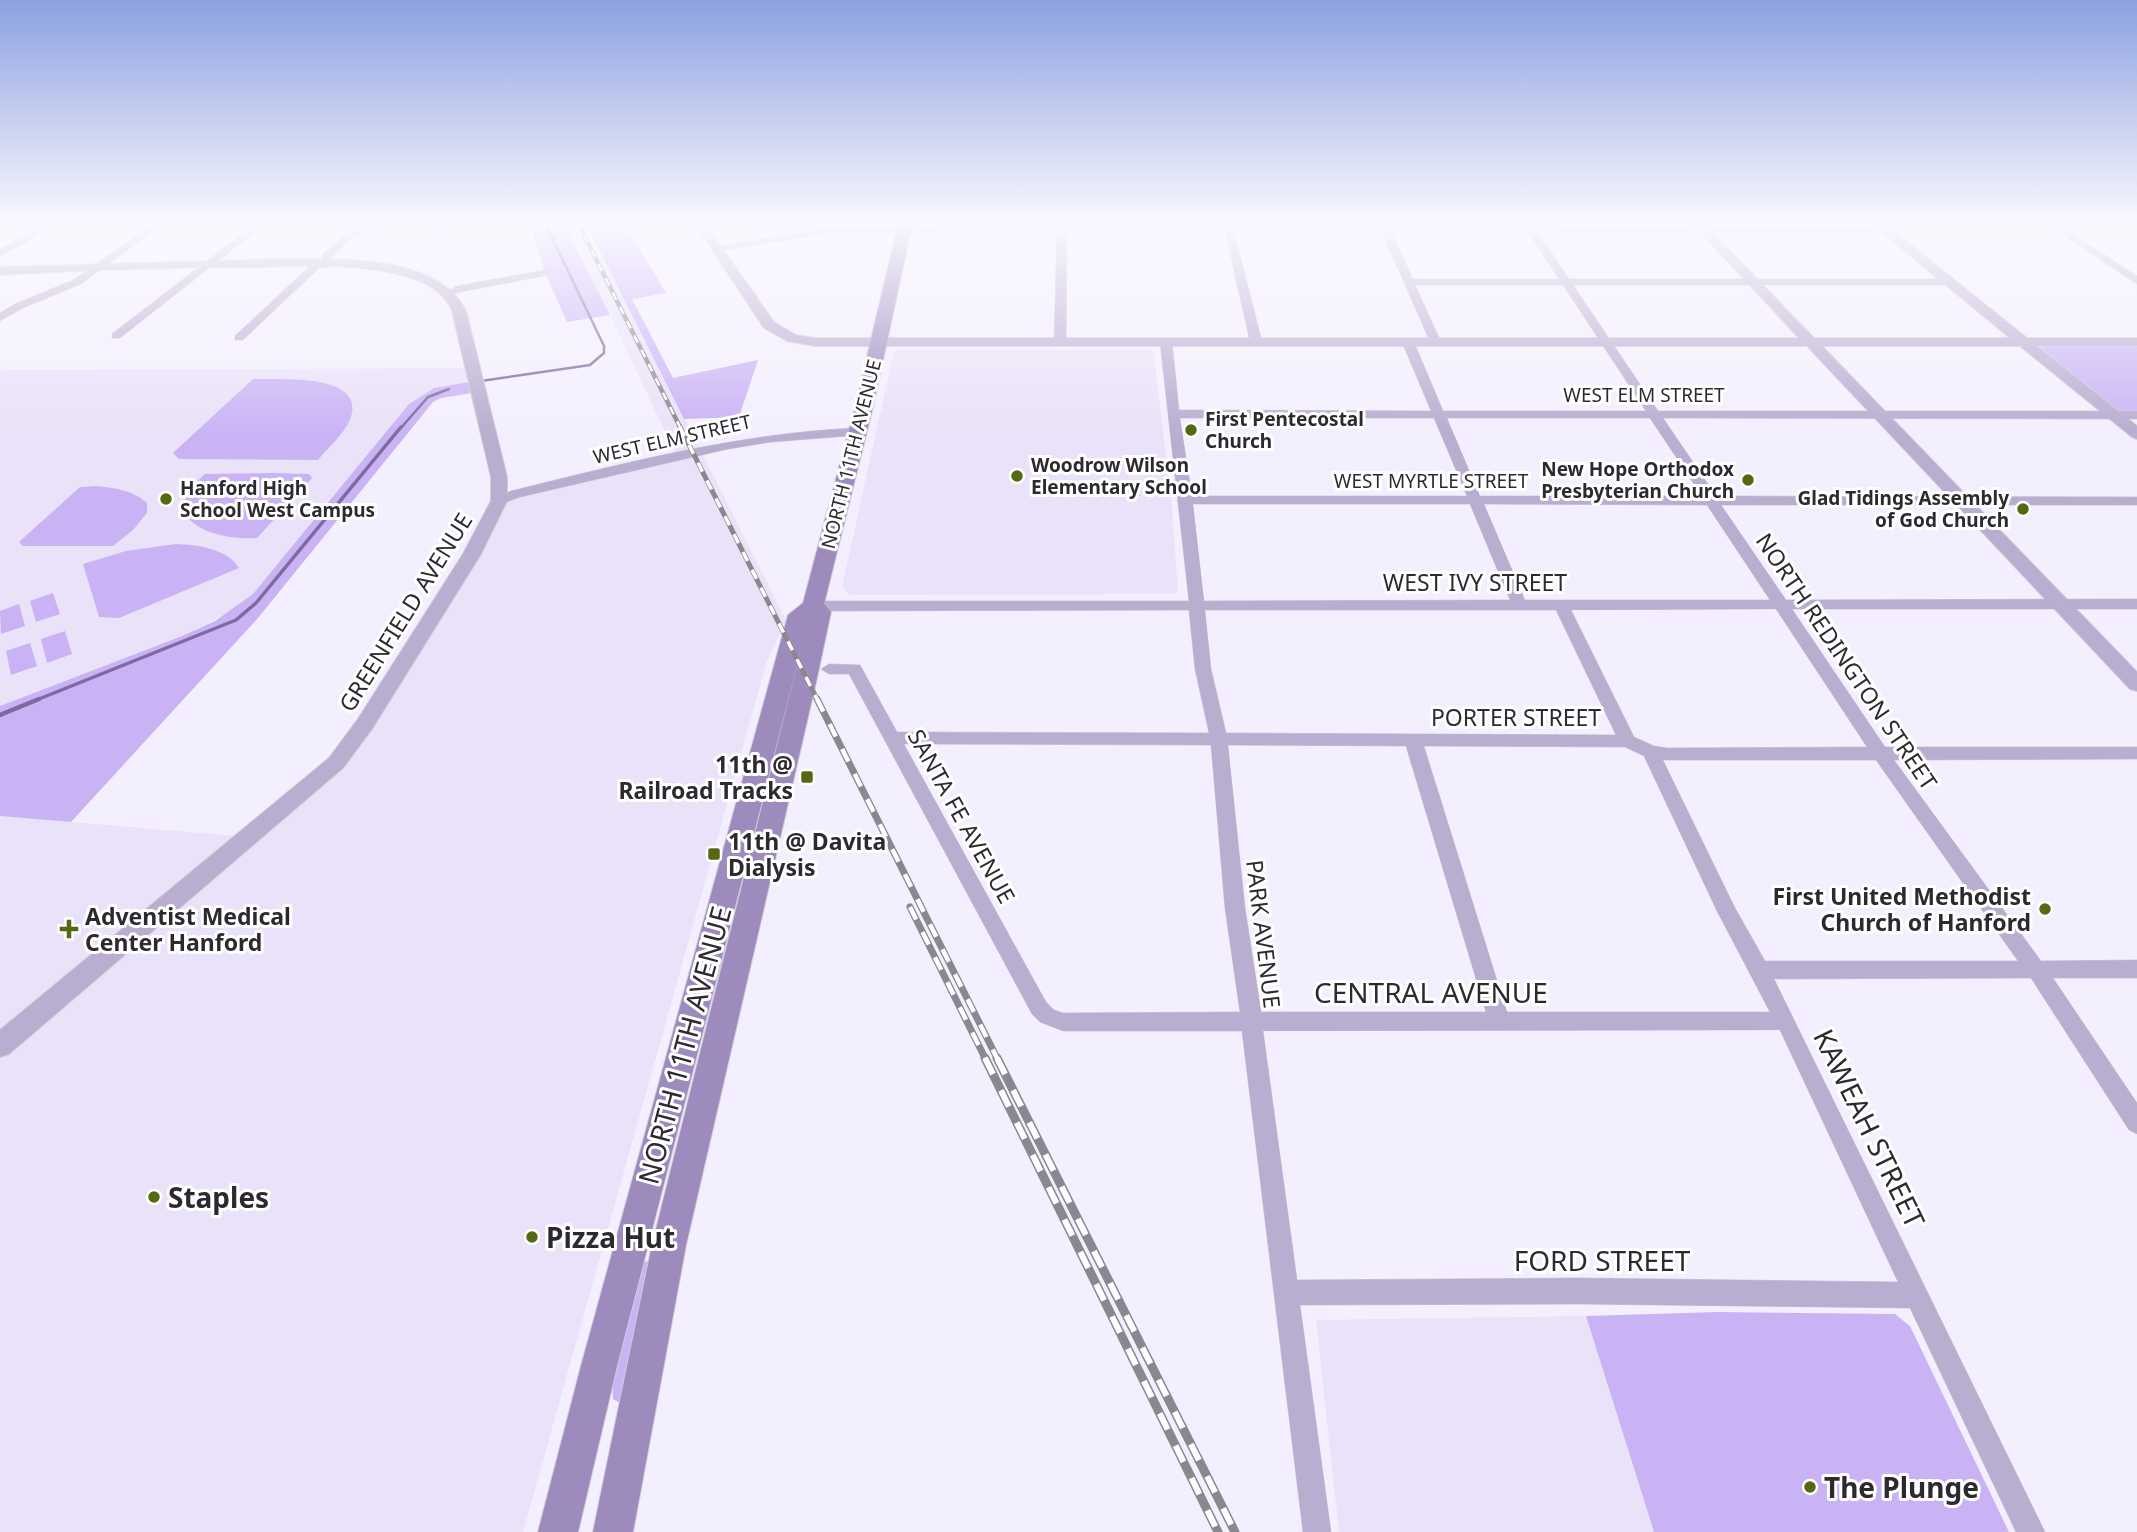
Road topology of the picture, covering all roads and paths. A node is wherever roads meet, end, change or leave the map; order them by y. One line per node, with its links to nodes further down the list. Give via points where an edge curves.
1 (53, 292): 13 (street)
2 (173, 292): 14 (street)
3 (288, 292): 15 (street)
4 (747, 292): 17 (street, via 780,334 815,342)
5 (889, 292): 17 (main road, NORTH 11TH AVENUE)
6 (1061, 292): 18 (street)
7 (1244, 292): 20 (street)
8 (1414, 292): 22 (street)
9 (1573, 292): 23 (street, NORTH REDINGTON STREET)
10 (1764, 292): 24 (street)
11 (1962, 292): 25 (street)
12 (450, 293): 37 (street, GREENFIELD AVENUE, via 459,311 495,459)
13 (0, 318)
14 (116, 336)
15 (239, 338)
16 (2137, 341): 25 (street)
17 (878, 342): 18 (street); 32 (main road, NORTH 11TH AVENUE)
18 (1060, 342): 19 (street)
19 (1166, 342): 20 (street); 26 (street, PARK AVENUE)
20 (1256, 342): 21 (street)
21 (1408, 342): 22 (street); 27 (street)
22 (1435, 342): 23 (street)
23 (1606, 342): 24 (street); 28 (street, NORTH REDINGTON STREET)
24 (1811, 342): 25 (street); 29 (street)
25 (2025, 342): 30 (street)
26 (1175, 414): 27 (street, WEST ELM STREET); 34 (street, PARK AVENUE)
27 (1439, 415): 28 (street, WEST ELM STREET); 35 (street)
28 (1655, 415): 29 (street, WEST ELM STREET); 36 (street, NORTH REDINGTON STREET)
29 (1881, 415): 30 (street, WEST ELM STREET); 38 (street)
30 (2114, 415): 31 (street, WEST ELM STREET); 33 (street)
31 (2137, 415)
32 (857, 432): 37 (street, WEST ELM STREET, via 739,443); 46 (main road, NORTH 11TH AVENUE)
33 (2137, 434)
34 (1186, 500): 35 (street, WEST MYRTLE STREET); 43 (street, PARK AVENUE)
35 (1476, 500): 36 (street, WEST MYRTLE STREET); 44 (street)
36 (1712, 500): 38 (street, WEST MYRTLE STREET); 40 (street, NORTH REDINGTON STREET)
37 (499, 501): 64 (street, GREENFIELD AVENUE, via 478,545 365,724 335,763)
38 (1962, 501): 39 (street, WEST MYRTLE STREET); 41 (street)
39 (2137, 501)
40 (1780, 604): 41 (street, WEST IVY STREET); 45 (street, WEST IVY STREET); 54 (street, NORTH REDINGTON STREET)
41 (2061, 604): 42 (street, WEST IVY STREET); 48 (street)
42 (2137, 604)
43 (1199, 605): 44 (street, WEST IVY STREET); 46 (street, WEST IVY STREET); 50 (street, PARK AVENUE, via 1203,669)
44 (1520, 605): 45 (street, WEST IVY STREET)
45 (1561, 605): 52 (street)
46 (813, 606): 63 (main road, NORTH 11TH AVENUE, via 799,615); 66 (main road, NORTH 11TH AVENUE, via 820,612 806,678)
47 (829, 669): 49 (street, SANTA FE AVENUE, via 854,669)
48 (2137, 684)
49 (891, 738): 50 (street, PORTER STREET); 59 (street, SANTA FE AVENUE)
50 (1219, 739): 51 (street, PORTER STREET); 62 (street, PARK AVENUE)
51 (1413, 740): 52 (street, PORTER STREET); 60 (street)
52 (1627, 741): 53 (street, PORTER STREET)
53 (1651, 752): 54 (street, PORTER STREET); 58 (street, KAWEAH STREET)
54 (1880, 753): 55 (street, PORTER STREET); 57 (street, NORTH REDINGTON STREET)
55 (2137, 753)
56 (2137, 968): 57 (street)
57 (2036, 969): 58 (street); 65 (street, NORTH REDINGTON STREET)
58 (1758, 970): 61 (street, KAWEAH STREET)
59 (1039, 1008): 62 (street, CENTRAL AVENUE, via 1063,1022)
60 (1499, 1020): 61 (street, CENTRAL AVENUE); 62 (street, CENTRAL AVENUE)
61 (1786, 1021): 70 (street, KAWEAH STREET)
62 (1251, 1022): 69 (street, PARK AVENUE)
63 (689, 1027): 66 (main road, via 707,1030 687,1122); 67 (main road, NORTH 11TH AVENUE)
64 (0, 1046)
65 (2137, 1123)
66 (694, 1138): 68 (main road, NORTH 11TH AVENUE)
67 (660, 1139): 68 (main road, via 664,1172 653,1227 657,1241); 71 (main road, NORTH 11TH AVENUE)
68 (669, 1245): 72 (main road, NORTH 11TH AVENUE)
69 (1286, 1293): 70 (street, FORD STREET); 73 (street, PARK AVENUE)
70 (1917, 1295): 74 (street, KAWEAH STREET)
71 (558, 1532)
72 (613, 1532)
73 (1317, 1532)
74 (2031, 1532)

